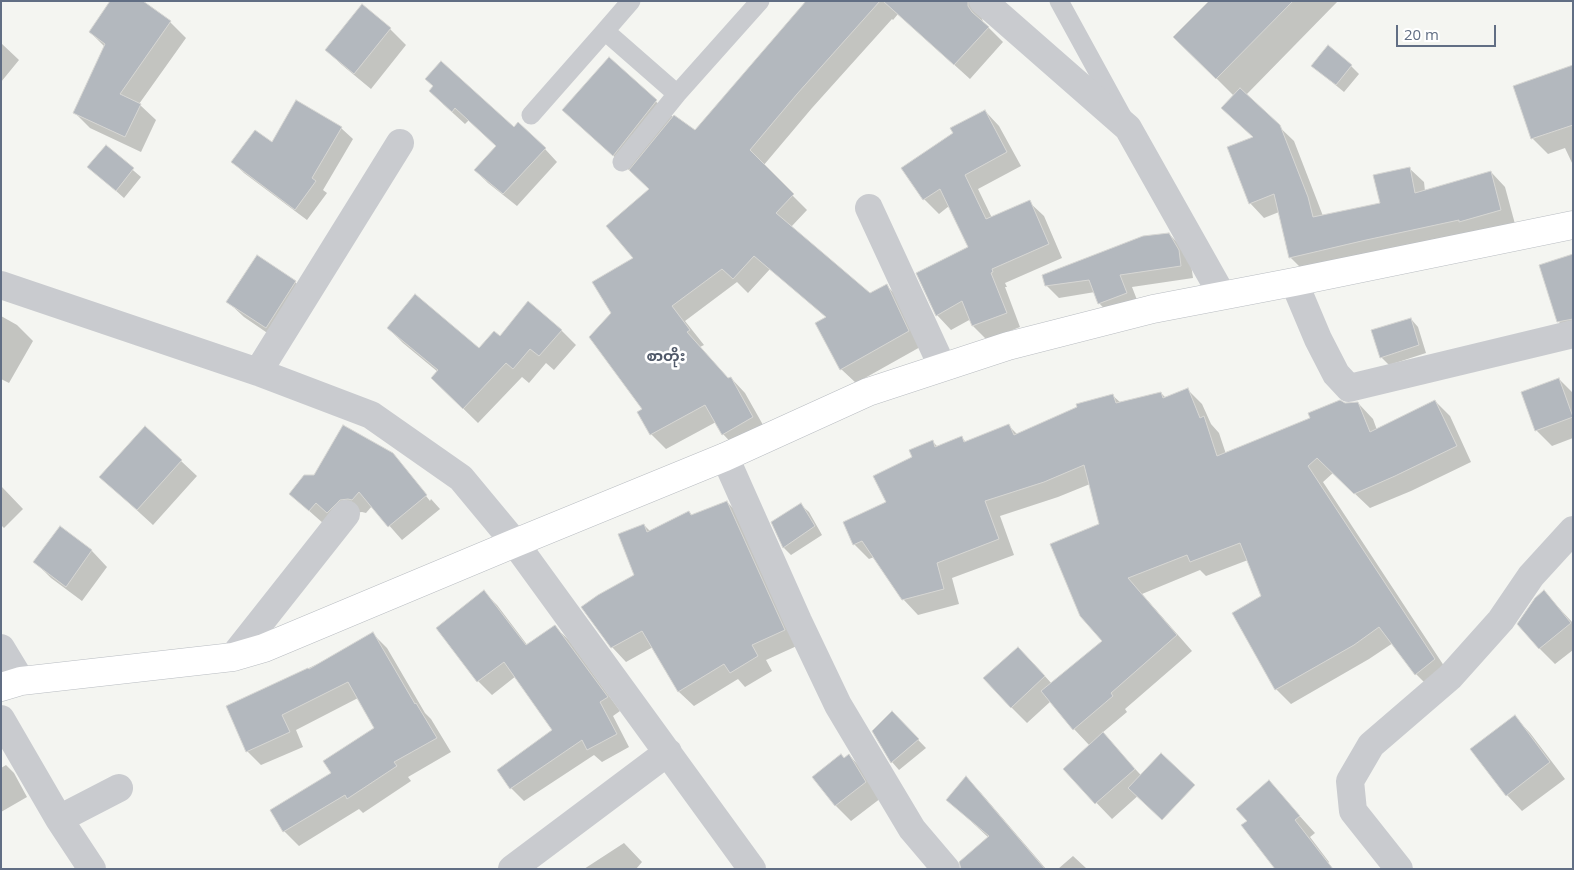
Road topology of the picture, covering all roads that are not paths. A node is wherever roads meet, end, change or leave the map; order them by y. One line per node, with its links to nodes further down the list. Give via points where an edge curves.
1 (631, 1): 5 (lane)
2 (760, 1): 6 (lane)
3 (983, 1): 8 (street)
4 (1059, 1): 8 (lane)
5 (605, 31): 6 (lane); 7 (lane)
6 (677, 94): 10 (lane)
7 (531, 115)
8 (1128, 128): 15 (street)
9 (400, 143): 18 (street)
10 (622, 162)
11 (868, 208): 17 (street)
12 (1573, 225): 13 (street)
13 (1294, 282): 15 (street); 16 (street, via 1322,348 1336,374 1349,388)
14 (1, 285): 18 (street)
15 (1222, 295): 17 (street, via 1153,309)
16 (1573, 334)
17 (942, 366): 19 (street, via 868,392)
18 (258, 372): 22 (street, via 371,415 461,478)
19 (725, 457): 22 (street); 33 (street, via 838,705 912,829)
20 (346, 514): 24 (street)
21 (1573, 530): 34 (street, via 1531,576 1501,620 1450,677 1371,745 1350,781 1353,811)
22 (515, 543): 24 (street, via 264,648); 27 (street)
23 (1, 648): 25 (street)
24 (233, 657): 25 (street)
25 (11, 684)
26 (1, 719): 29 (street)
27 (668, 752): 31 (street); 32 (street)
28 (119, 788): 29 (street)
29 (59, 819): 30 (street)
30 (92, 869)
31 (512, 869)
32 (752, 869)
33 (946, 869)
34 (1399, 869)

